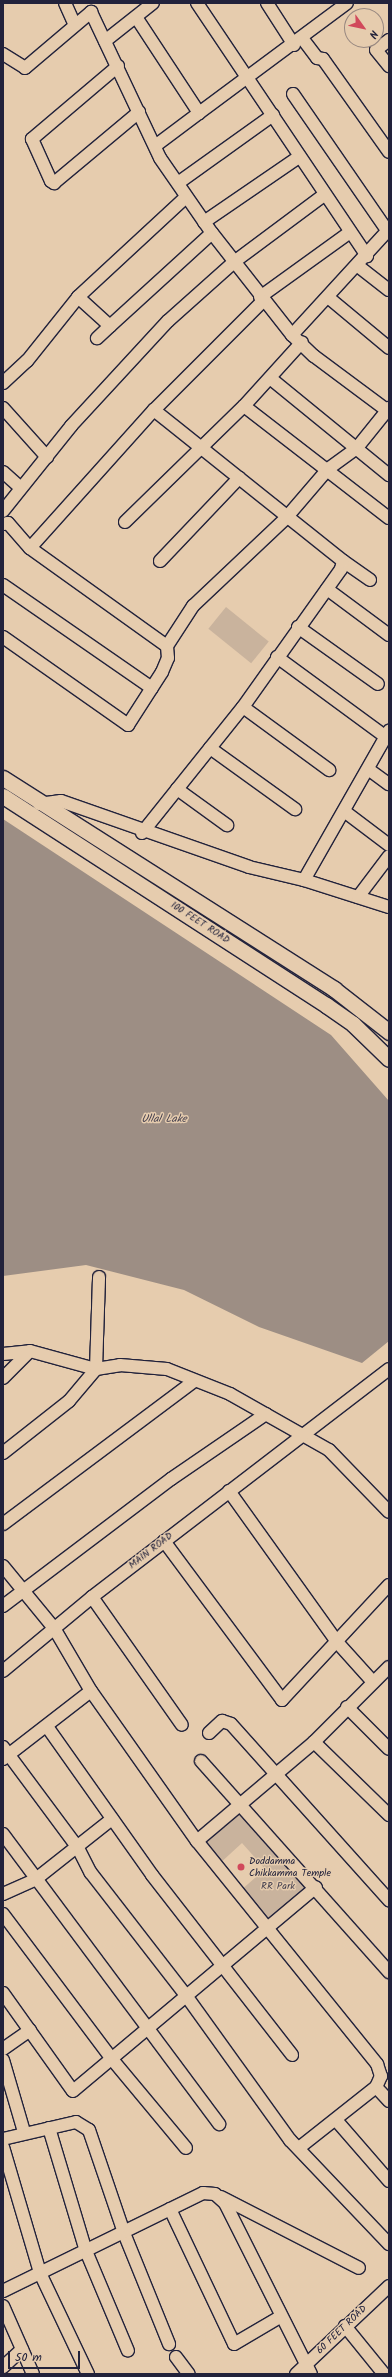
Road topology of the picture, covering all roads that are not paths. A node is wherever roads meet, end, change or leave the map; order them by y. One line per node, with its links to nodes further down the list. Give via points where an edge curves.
1 (65, 3): 9 (street)
2 (154, 3): 8 (street)
3 (197, 3): 16 (street)
4 (267, 3): 12 (street)
5 (347, 3): 6 (street)
6 (332, 7): 12 (street)
7 (93, 8): 9 (street); 11 (street)
8 (136, 17): 11 (street); 19 (street)
9 (75, 25): 13 (street, via 25,68)
10 (389, 40): 15 (street, via 376,50)
11 (105, 41): 14 (street)
12 (298, 41): 16 (street); 22 (street, via 317,58 323,59)
13 (3, 54)
14 (118, 66): 18 (street); 18 (street, via 32,139 51,181 54,183)
15 (389, 66)
16 (247, 78): 19 (street); 20 (street)
17 (293, 94): 28 (street)
18 (139, 112): 21 (street)
19 (199, 113): 21 (street)
20 (273, 115): 23 (street); 24 (street)
21 (154, 146): 24 (street)
22 (389, 152)
23 (299, 157): 25 (street); 27 (street)
24 (178, 183): 26 (street)
25 (324, 195): 29 (street); 32 (street)
26 (186, 197): 27 (street); 35 (street)
27 (204, 222): 30 (street)
28 (388, 231): 31 (street)
29 (350, 232): 31 (street); 37 (street)
30 (212, 233): 32 (street); 38 (street)
31 (367, 256): 33 (street)
32 (234, 262): 37 (street); 50 (street, via 168,322)
33 (358, 266): 34 (street); 36 (street)
34 (389, 290)
35 (78, 297): 38 (street); 43 (street, via 27,361)
36 (329, 298): 40 (street); 41 (street)
37 (262, 299): 40 (street); 46 (street)
38 (110, 326): 39 (street)
39 (97, 338)
40 (297, 339): 42 (street); 47 (street, via 314,356)
41 (389, 348)
42 (270, 378): 44 (street); 49 (street)
43 (3, 383)
44 (244, 406): 48 (street); 51 (street)
45 (3, 408): 50 (street)
46 (154, 410): 48 (street); 61 (street)
47 (388, 410): 49 (street)
48 (202, 447): 54 (street); 59 (street)
49 (356, 449): 51 (street); 53 (street)
50 (47, 457): 55 (street)
51 (328, 469): 57 (street); 58 (street)
52 (3, 472): 55 (street)
53 (389, 475)
54 (239, 478): 57 (street); 62 (street)
55 (21, 488): 56 (street)
56 (3, 511)
57 (286, 518): 63 (street); 70 (street, via 193,606)
58 (389, 518)
59 (125, 522)
60 (3, 524): 61 (street, via 8,523)
61 (30, 548): 70 (street)
62 (160, 560)
63 (343, 561): 64 (street); 66 (street)
64 (370, 580)
65 (3, 585): 73 (street)
66 (327, 589): 67 (street); 68 (street)
67 (298, 627): 71 (street); 72 (street)
68 (389, 635)
69 (3, 637): 73 (street, via 128,725)
70 (167, 646): 73 (street, via 168,658)
71 (277, 657): 74 (street); 75 (street)
72 (378, 684)
73 (152, 688)
74 (243, 707): 76 (street); 78 (street)
75 (388, 734): 77 (street)
76 (210, 748): 81 (street); 84 (street)
77 (368, 769): 80 (street); 85 (street)
78 (329, 770)
79 (3, 778): 83 (main road, 100 FEET ROAD)
80 (389, 784)
81 (177, 789): 86 (street); 87 (street)
82 (3, 796): 83 (main road, 100 FEET ROAD)
83 (36, 808): 87 (street, via 67,803); 93 (main road, 100 FEET ROAD, via 334,989); 94 (main road, 100 FEET ROAD, via 353,1024)
84 (295, 809)
85 (344, 811): 88 (street); 90 (street)
86 (227, 825)
87 (142, 833): 90 (street, via 249,867)
88 (389, 845)
89 (389, 856): 91 (street)
90 (304, 880): 91 (street)
91 (358, 897): 92 (street)
92 (389, 907)
93 (389, 1032)
94 (389, 1059)
95 (99, 1277): 98 (street)
96 (30, 1351): 97 (street); 98 (street); 100 (street)
97 (3, 1354)
98 (96, 1369): 101 (street, via 120,1366 167,1370); 104 (street, via 69,1401)
99 (389, 1369): 103 (street, MAIN ROAD)
100 (3, 1378)
101 (192, 1382): 102 (street, via 230,1394); 107 (street)
102 (266, 1414): 103 (street); 111 (street, via 171,1479)
103 (304, 1437): 105 (street, MAIN ROAD); 106 (street, via 329,1450)
104 (3, 1453)
105 (229, 1491): 108 (street, MAIN ROAD); 115 (street)
106 (389, 1512)
107 (3, 1524)
108 (164, 1541): 112 (street, MAIN ROAD); 115 (street, via 282,1700)
109 (3, 1566): 111 (street)
110 (389, 1585): 115 (street)
111 (23, 1591): 113 (street); 114 (street)
112 (92, 1597): 114 (street, MAIN ROAD); 121 (street)
113 (3, 1606)
114 (54, 1628): 116 (street, MAIN ROAD); 119 (street)
115 (337, 1642): 118 (street)
116 (3, 1671)
117 (387, 1673): 118 (street)
118 (374, 1682): 120 (street)
119 (91, 1691): 122 (street); 133 (street)
120 (348, 1707): 124 (street); 125 (street)
121 (182, 1725)
122 (48, 1728): 126 (street); 131 (street)
123 (209, 1733): 128 (street, via 222,1721 231,1724)
124 (314, 1742): 128 (street); 130 (street)
125 (389, 1749)
126 (5, 1753): 134 (street)
127 (201, 1761): 129 (street)
128 (278, 1774): 129 (street); 138 (street)
129 (242, 1804): 133 (street); 136 (street)
130 (389, 1815)
131 (112, 1819): 134 (street); 141 (street)
132 (3, 1834): 135 (street)
133 (197, 1841): 140 (street)
134 (78, 1848): 135 (street); 144 (street, via 91,1873)
135 (36, 1879): 137 (street); 145 (street)
136 (316, 1887): 140 (street); 142 (street)
137 (3, 1894)
138 (389, 1900)
139 (3, 1914): 149 (street)
140 (265, 1929): 141 (street); 151 (street)
141 (222, 1963): 144 (street); 148 (street)
142 (389, 1972)
143 (3, 1993): 146 (street)
144 (185, 1994): 145 (street); 160 (street, via 290,2140)
145 (146, 2028): 149 (street); 155 (street)
146 (30, 2030): 147 (street); 149 (street, via 73,2091)
147 (3, 2050)
148 (292, 2055)
149 (111, 2058): 161 (street)
150 (3, 2060): 157 (street)
151 (385, 2073): 152 (street)
152 (376, 2087): 153 (street); 154 (street)
153 (389, 2101)
154 (336, 2120): 160 (street); 162 (street)
155 (219, 2124)
156 (49, 2128): 157 (street); 165 (street, via 76,2122 89,2130); 167 (street)
157 (24, 2132): 158 (street)
158 (3, 2139)
159 (3, 2146): 169 (street)
160 (300, 2147): 166 (street)
161 (186, 2148)
162 (389, 2181)
163 (215, 2194): 164 (street, via 203,2193); 168 (street); 173 (street, via 225,2203)
164 (170, 2210): 165 (street); 173 (street, via 234,2344)
165 (124, 2233): 167 (street); 175 (street)
166 (389, 2244)
167 (86, 2251): 169 (street); 177 (street)
168 (359, 2268)
169 (40, 2273): 171 (street); 182 (street)
170 (389, 2286): 174 (street, 60 FEET ROAD)
171 (3, 2291)
172 (3, 2306): 176 (street)
173 (280, 2317): 180 (street)
174 (345, 2326): 180 (street, 60 FEET ROAD); 184 (street)
175 (169, 2344)
176 (22, 2349): 179 (street); 181 (street)
177 (128, 2351)
178 (176, 2357): 183 (street)
179 (3, 2367)
180 (304, 2371)
181 (33, 2374)
182 (88, 2374)
183 (189, 2374)
184 (384, 2374)

